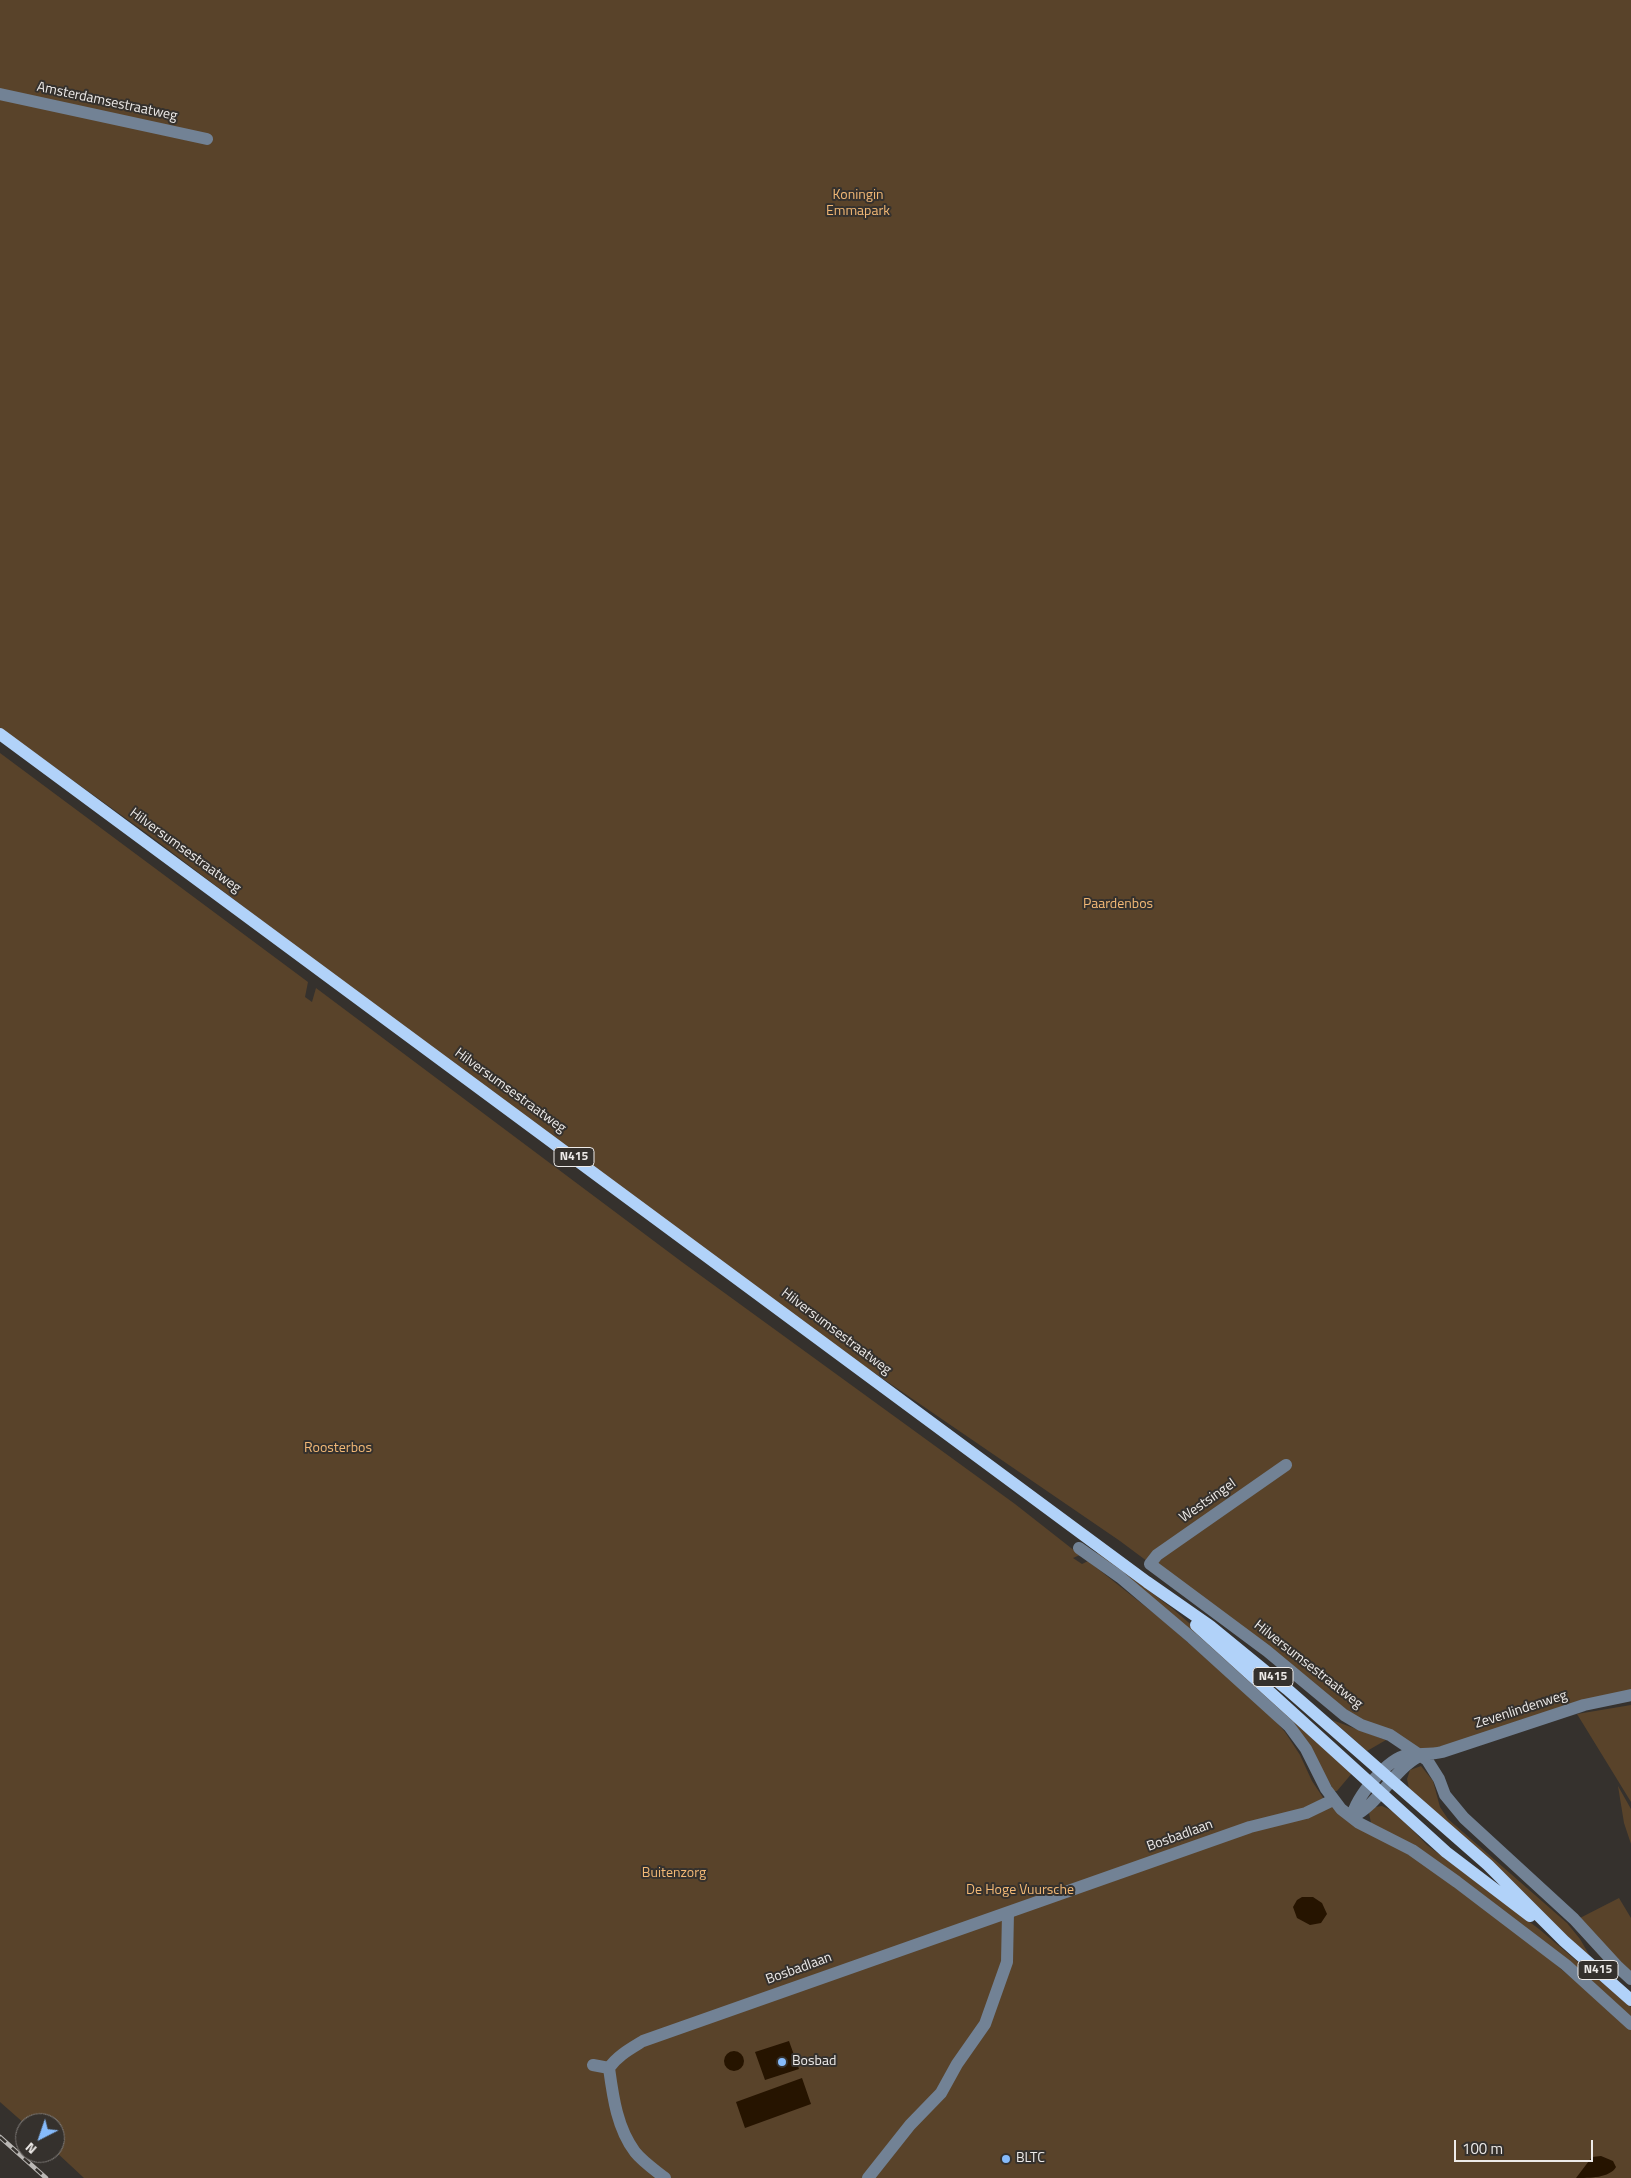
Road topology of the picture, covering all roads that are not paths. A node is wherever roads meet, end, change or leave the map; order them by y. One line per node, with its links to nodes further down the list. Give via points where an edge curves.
1 (0, 94): 2 (street, Amsterdamsestraatweg)
2 (207, 139)
3 (0, 734): 7 (main road, Hilversumsestraatweg / N415)
4 (1286, 1465): 6 (street, Westsingel, via 1157,1555)
5 (1079, 1548): 14 (street, via 1120,1577 1192,1638 1289,1726 1306,1749)
6 (1150, 1564): 9 (street, Hilversumsestraatweg, via 1344,1714 1362,1725 1390,1734)
7 (1147, 1582): 10 (main road, Hilversumsestraatweg / N415, via 1210,1626); 12 (main road, Hilversumsestraatweg / N415)
8 (1631, 1695): 9 (street, Zevenlindenweg, via 1584,1705)
9 (1421, 1756): 10 (street, Zevenlindenweg, via 1397,1758); 11 (street, Zevenlindenweg, via 1409,1762); 18 (street, Hilversumsestraatweg, via 1427,1760 1445,1794 1464,1818 1574,1919)
10 (1382, 1772): 11 (main road, Hilversumsestraatweg / N415); 12 (street, Zevenlindenweg)
11 (1392, 1781): 13 (street, Zevenlindenweg); 17 (main road, Hilversumsestraatweg / N415, via 1488,1865)
12 (1371, 1784): 13 (main road, Hilversumsestraatweg / N415); 15 (street, via 1354,1807)
13 (1381, 1793): 15 (street); 17 (main road, Hilversumsestraatweg / N415, via 1477,1877)
14 (1333, 1800): 15 (street); 16 (street, Bosbadlaan, via 1306,1814 1250,1827)
15 (1352, 1817): 20 (street, via 1412,1850 1457,1882 1566,1965)
16 (1008, 1912): 22 (street, Bosbadlaan, via 643,2041); 24 (street, via 1007,1962 985,2024 941,2093 910,2125)
17 (1564, 1941): 19 (main road, Hilversumsestraatweg / N415)
18 (1631, 1979)
19 (1631, 2000)
20 (1631, 2024)
21 (593, 2065): 22 (street)
22 (609, 2068): 23 (street, via 617,2115 636,2153)
23 (664, 2178)
24 (868, 2178)

